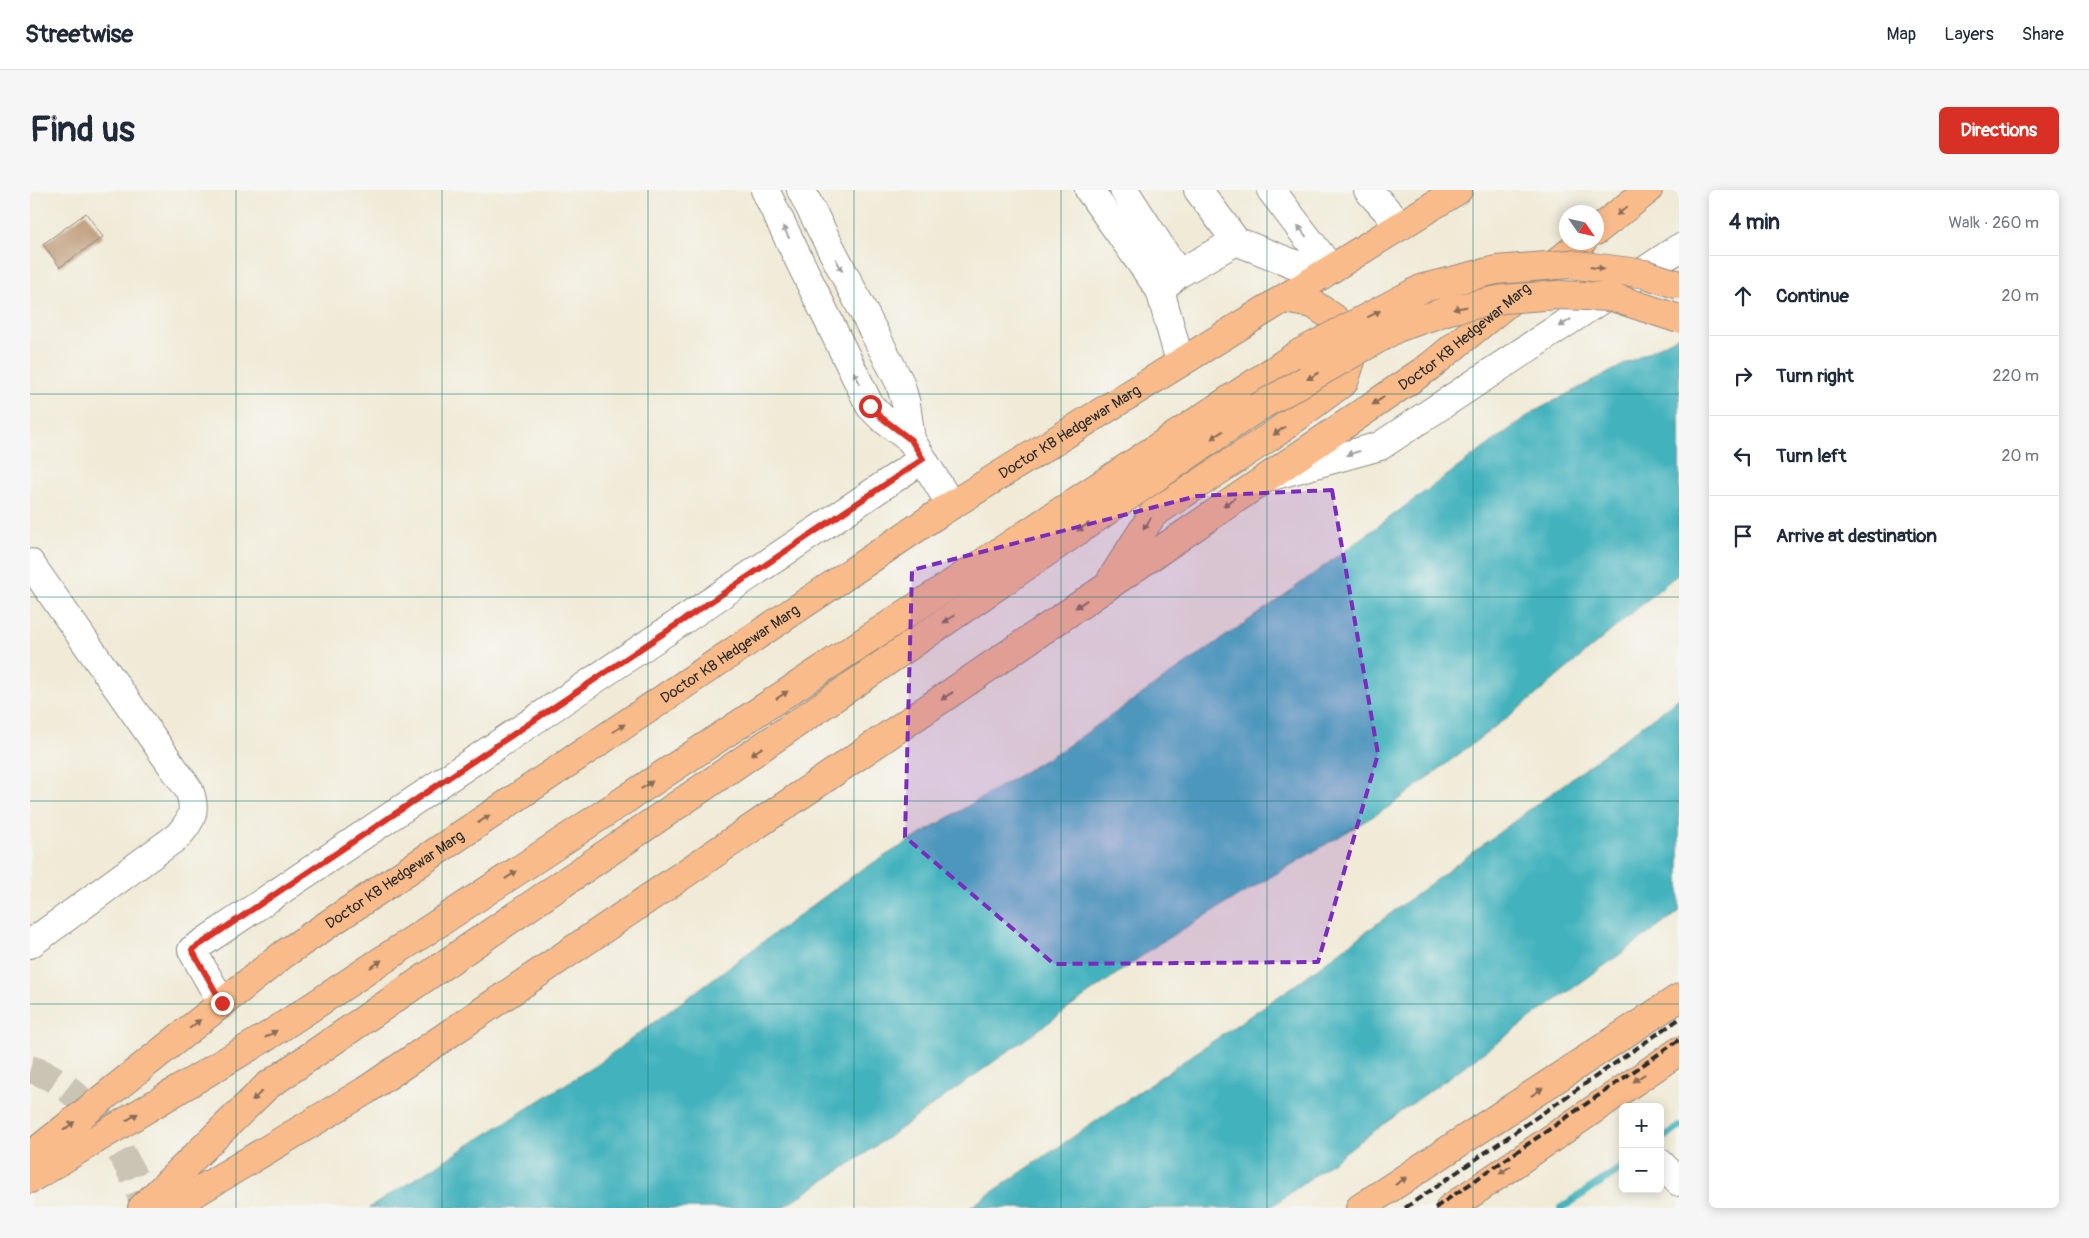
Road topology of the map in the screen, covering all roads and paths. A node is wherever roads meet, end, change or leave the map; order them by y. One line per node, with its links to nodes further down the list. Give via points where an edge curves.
1 (765, 190): 21 (street, one-way to 1, via 870,406)
2 (801, 190): 21 (street, one-way to 21, via 900,383)
3 (1089, 190): 16 (street)
4 (1124, 190): 16 (street)
5 (1198, 190): 12 (street)
6 (1271, 190): 15 (street, one-way to 6)
7 (1368, 190): 11 (street)
8 (1458, 190): 11 (main road, Doctor KB Hedgewar Marg)
9 (1648, 190): 10 (main road, one-way to 10)
10 (1604, 225)
11 (1401, 226): 15 (main road, Doctor KB Hedgewar Marg)
12 (1236, 241): 15 (street); 16 (street)
13 (1679, 248): 22 (street, one-way to 22, via 1380,446)
14 (1572, 250): 22 (main road, Doctor KB Hedgewar Marg, one-way to 22, via 1429,367)
15 (1327, 272): 18 (main road, Doctor KB Hedgewar Marg)
16 (1169, 282): 20 (street)
17 (1679, 285): 32 (main road, one-way to 17, bridge, via 271,1034 1300,353 1423,288 1496,270 1570,264 1645,274)
18 (1283, 299): 20 (main road, Doctor KB Hedgewar Marg); 25 (main road, one-way to 25, via 1314,304 1334,318 1348,340 1351,361 1344,382 1274,434 1153,514)
19 (1679, 319): 34 (main road, one-way to 34, bridge, via 1612,297 1557,295 1503,299 1458,308 1397,328 1257,408 267,1086)
20 (1180, 362): 23 (main road, Doctor KB Hedgewar Marg)
21 (917, 450): 23 (street); 28 (street, via 192,950)
22 (1264, 479): 25 (main road, Doctor KB Hedgewar Marg, one-way to 25)
23 (951, 505): 28 (main road, Doctor KB Hedgewar Marg, one-way to 23, via 284,954)
24 (30, 563): 26 (street, via 189,790 193,801 190,822 178,836)
25 (1105, 588): 35 (main road, Doctor KB Hedgewar Marg, one-way to 35, via 365,1091)
26 (30, 944)
27 (1679, 998): 36 (main road, one-way to 27)
28 (222, 1003): 30 (main road, Doctor KB Hedgewar Marg, one-way to 28)
29 (1679, 1051): 37 (main road, one-way to 37)
30 (30, 1156)
31 (1664, 1167): 33 (street)
32 (30, 1178)
33 (1679, 1182)
34 (142, 1208)
35 (170, 1208)
36 (1360, 1208)
37 (1450, 1208)

